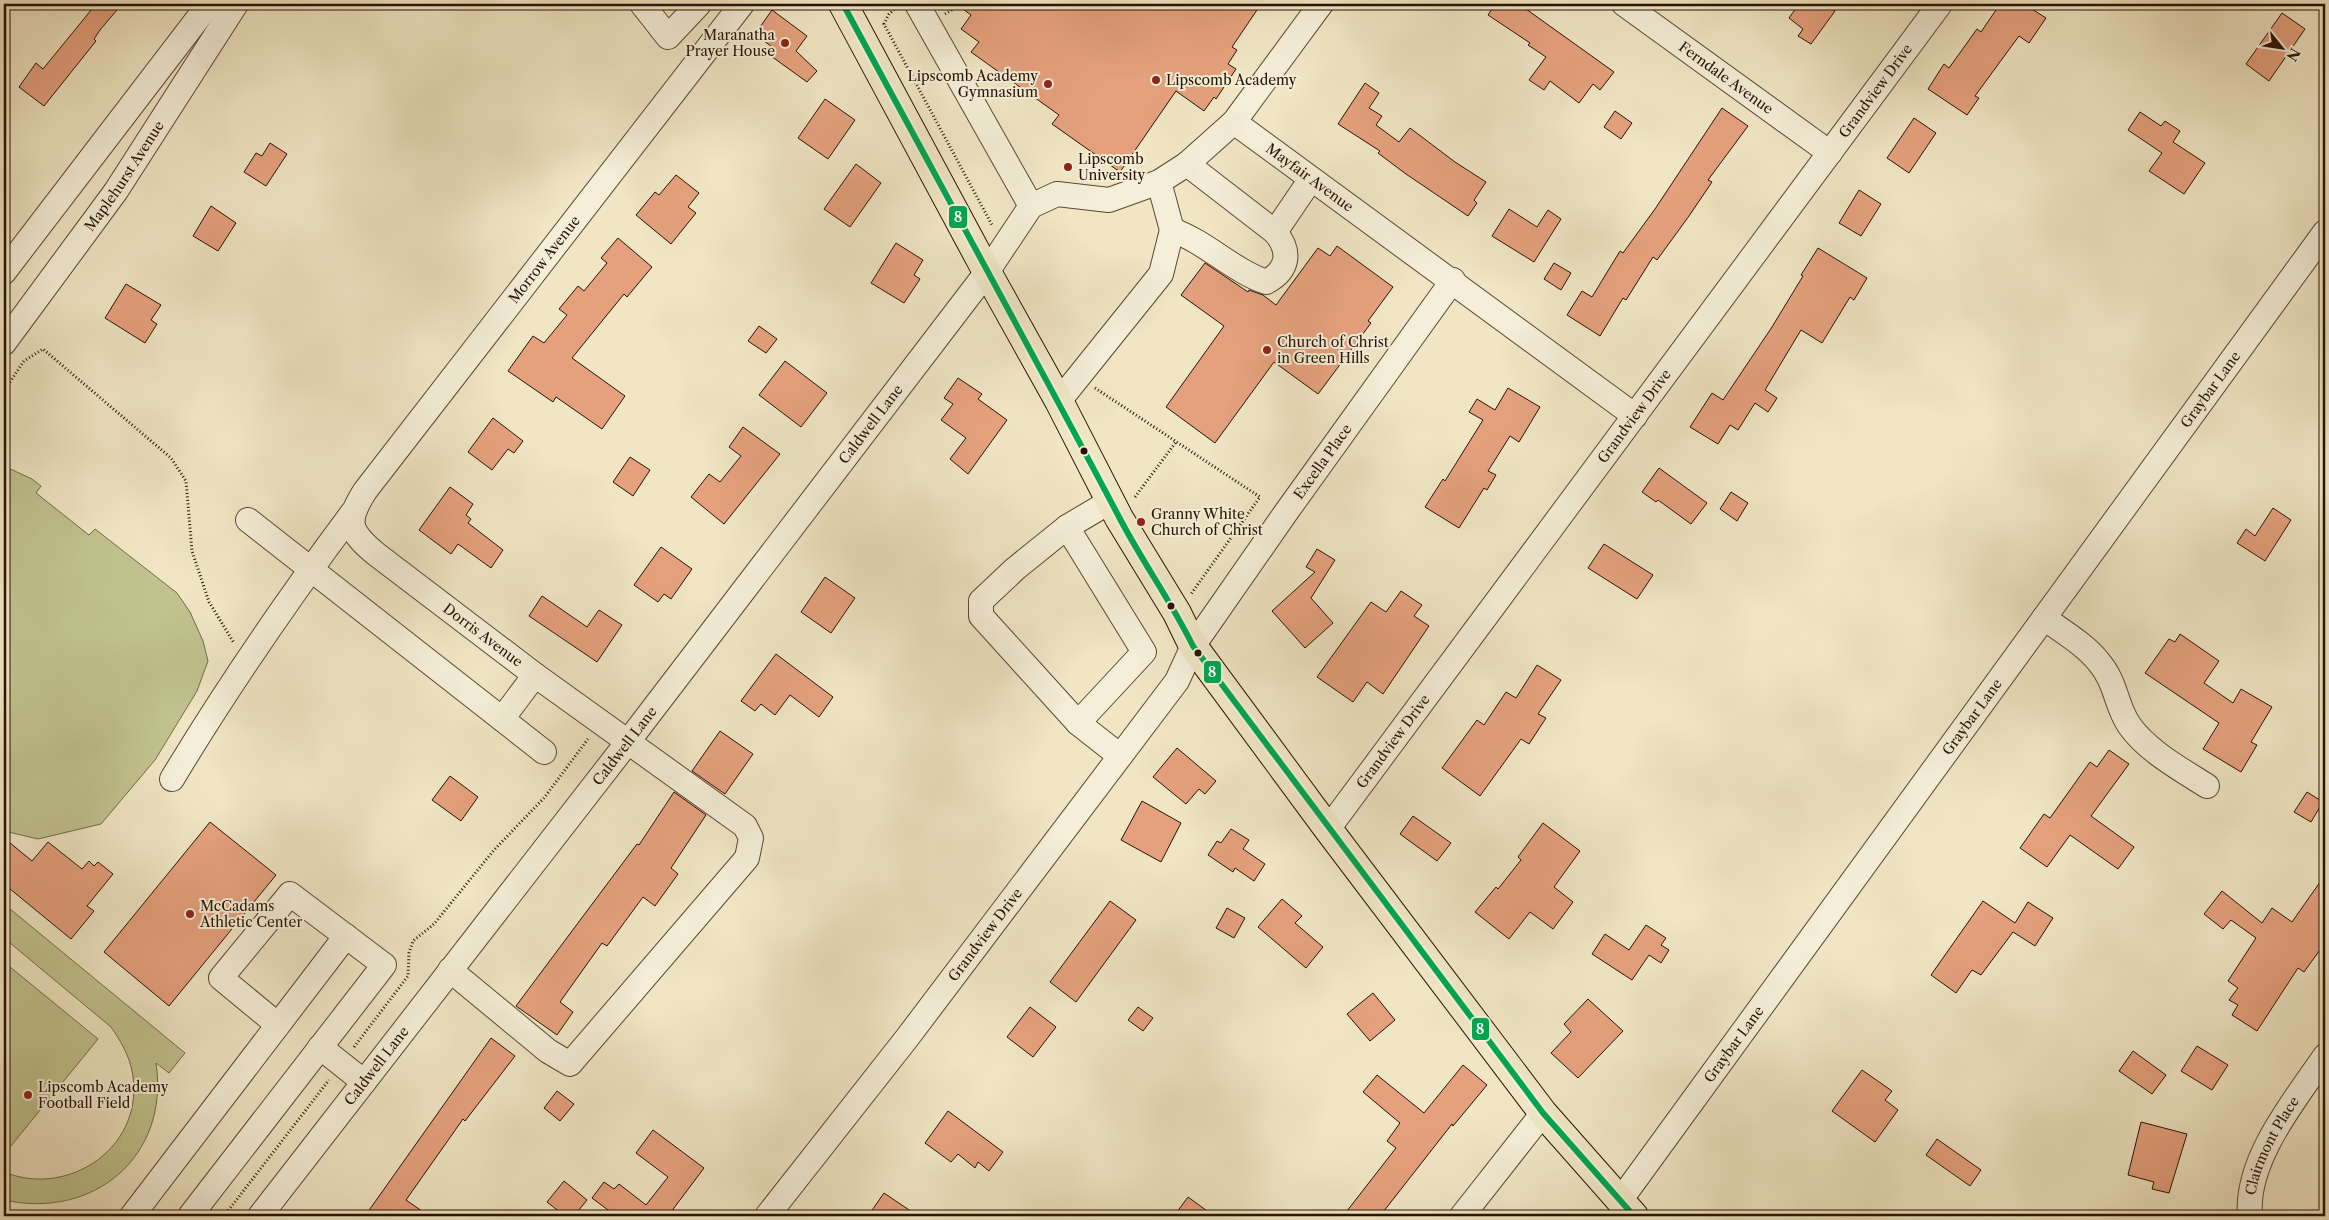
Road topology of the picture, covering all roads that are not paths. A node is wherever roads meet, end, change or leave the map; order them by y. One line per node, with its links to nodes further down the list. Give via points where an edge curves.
1 (209, 4): 20 (street)
2 (236, 4): 23 (street, Maplehurst Avenue, via 116,192)
3 (642, 4): 4 (street, via 668,37)
4 (699, 4)
5 (742, 4): 27 (street, Morrow Avenue, via 365,491)
6 (844, 4): 21 (main road)
7 (917, 4): 16 (street)
8 (1321, 4): 11 (street)
9 (1624, 4): 12 (street, Ferndale Avenue)
10 (1940, 4): 12 (street, Grandview Drive)
11 (1234, 122): 13 (street); 14 (street, Mayfair Avenue)
12 (1830, 153): 25 (street, Grandview Drive)
13 (1187, 164): 15 (street); 18 (street)
14 (1311, 179): 18 (street); 22 (street, Mayfair Avenue)
15 (1159, 182): 16 (street, via 1108,200 1057,194); 17 (street)
16 (1031, 206): 21 (street)
17 (1172, 230): 18 (street, via 1188,235 1253,278 1266,282 1283,269 1287,255); 24 (street, via 1161,274)
18 (1275, 232)
19 (2325, 232): 31 (street, Graybar Lane)
20 (4, 272)
21 (986, 272): 24 (main road); 36 (street, Caldwell Lane)
22 (1453, 280): 25 (street, Mayfair Avenue); 32 (street, Excella Place)
23 (4, 343)
24 (1059, 401): 26 (main road)
25 (1635, 416): 41 (street, Grandview Drive)
26 (1115, 510): 29 (street); 32 (main road)
27 (352, 516): 30 (street, Morrow Avenue); 33 (street, Dorris Avenue, via 357,535 368,547)
28 (248, 520): 30 (street)
29 (1067, 527): 35 (street, via 1144,652); 35 (street, via 981,601 981,616)
30 (310, 569): 34 (street); 39 (street, Morrow Avenue, via 221,697)
31 (2044, 618): 40 (street, via 2097,660 2113,681 2120,708 2130,726 2162,758); 49 (street, Graybar Lane)
32 (1194, 646): 38 (street, Grandview Drive, via 1177,681); 41 (main road)
33 (535, 675): 34 (street); 36 (street, Dorris Avenue)
34 (502, 719): 37 (street)
35 (1078, 722): 38 (street)
36 (627, 743): 43 (street, Caldwell Lane); 43 (street, Dorris Avenue, via 745,826 751,838 747,858 570,1064 548,1051)
37 (544, 752)
38 (1120, 756): 53 (street, Grandview Drive, via 913,1030)
39 (172, 778)
40 (2208, 786)
41 (1328, 829): 48 (main road)
42 (346, 936): 44 (street); 44 (street, via 290,894 221,978); 45 (street, via 384,965)
43 (450, 970): 47 (street, Caldwell Lane)
44 (278, 1025): 50 (street)
45 (320, 1047): 47 (street); 51 (street)
46 (2325, 1056): 55 (street, Clairmont Place, via 2267,1143 2254,1180)
47 (364, 1082): 52 (street, Caldwell Lane)
48 (1543, 1114): 49 (main road); 54 (street)
49 (1627, 1209)
50 (132, 1216)
51 (190, 1216)
52 (260, 1216)
53 (767, 1216)
54 (1462, 1216)
55 (2250, 1216)

